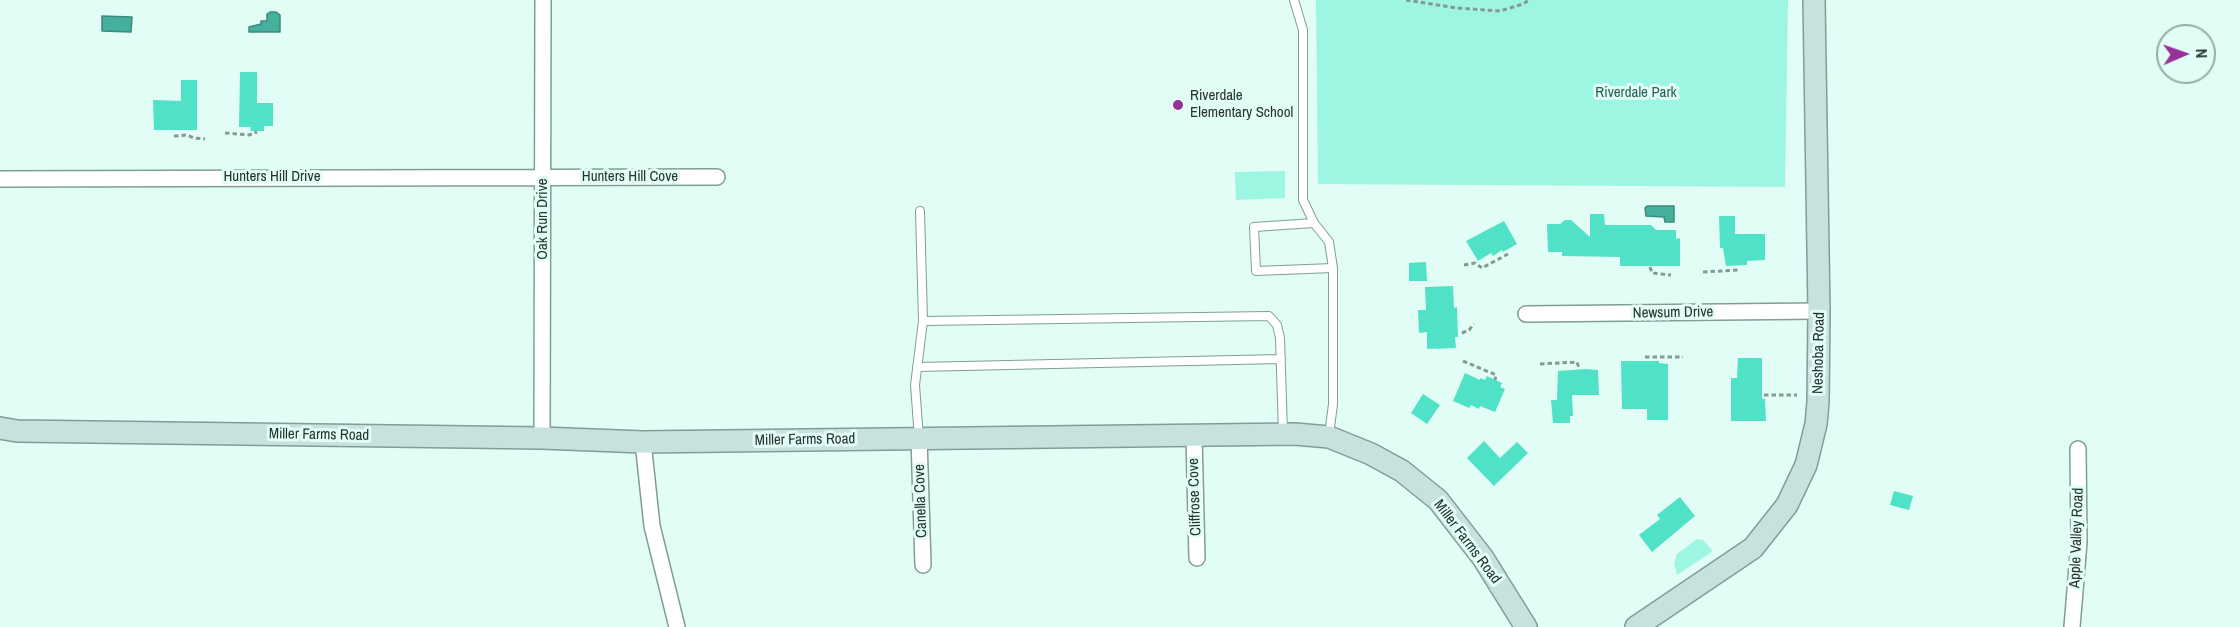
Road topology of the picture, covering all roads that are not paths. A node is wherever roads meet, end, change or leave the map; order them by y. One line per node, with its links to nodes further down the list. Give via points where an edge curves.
1 (543, 0): 4 (street, Oak Run Drive)
2 (1294, 0): 8 (lane, via 1303,30 1303,200)
3 (1814, 0): 10 (street, Neshoba Road)
4 (543, 177): 5 (street, Hunters Hill Cove); 6 (street, Hunters Hill Drive); 19 (street, Oak Run Drive)
5 (717, 177)
6 (0, 179)
7 (920, 212): 12 (lane)
8 (1314, 223): 9 (lane, via 1329,242); 9 (lane, via 1254,227 1256,271)
9 (1333, 268): 18 (lane, via 1333,404)
10 (1819, 311): 11 (street, Newsum Drive); 27 (street, Neshoba Road, via 1816,424 1796,489 1773,526 1753,548)
11 (1526, 314)
12 (923, 321): 13 (lane, via 1269,316 1277,325); 14 (lane)
13 (1281, 359): 14 (lane); 16 (lane)
14 (917, 367): 20 (lane)
15 (0, 428): 19 (street, Miller Farms Road)
16 (1283, 435): 17 (street, Miller Farms Road); 18 (street, Miller Farms Road)
17 (1194, 436): 20 (street, Miller Farms Road); 23 (street, Cliffrose Cove)
18 (1329, 437): 26 (street, Miller Farms Road, via 1402,471 1438,500 1483,558)
19 (542, 438): 21 (street, Miller Farms Road)
20 (919, 438): 21 (street, Miller Farms Road); 24 (street, Canella Cove)
21 (643, 442): 25 (street, via 652,526)
22 (2078, 449): 28 (street, Apple Valley Road, via 2079,542)
23 (1197, 558)
24 (923, 565)
25 (677, 627)
26 (1526, 627)
27 (1636, 627)
28 (2072, 627)

